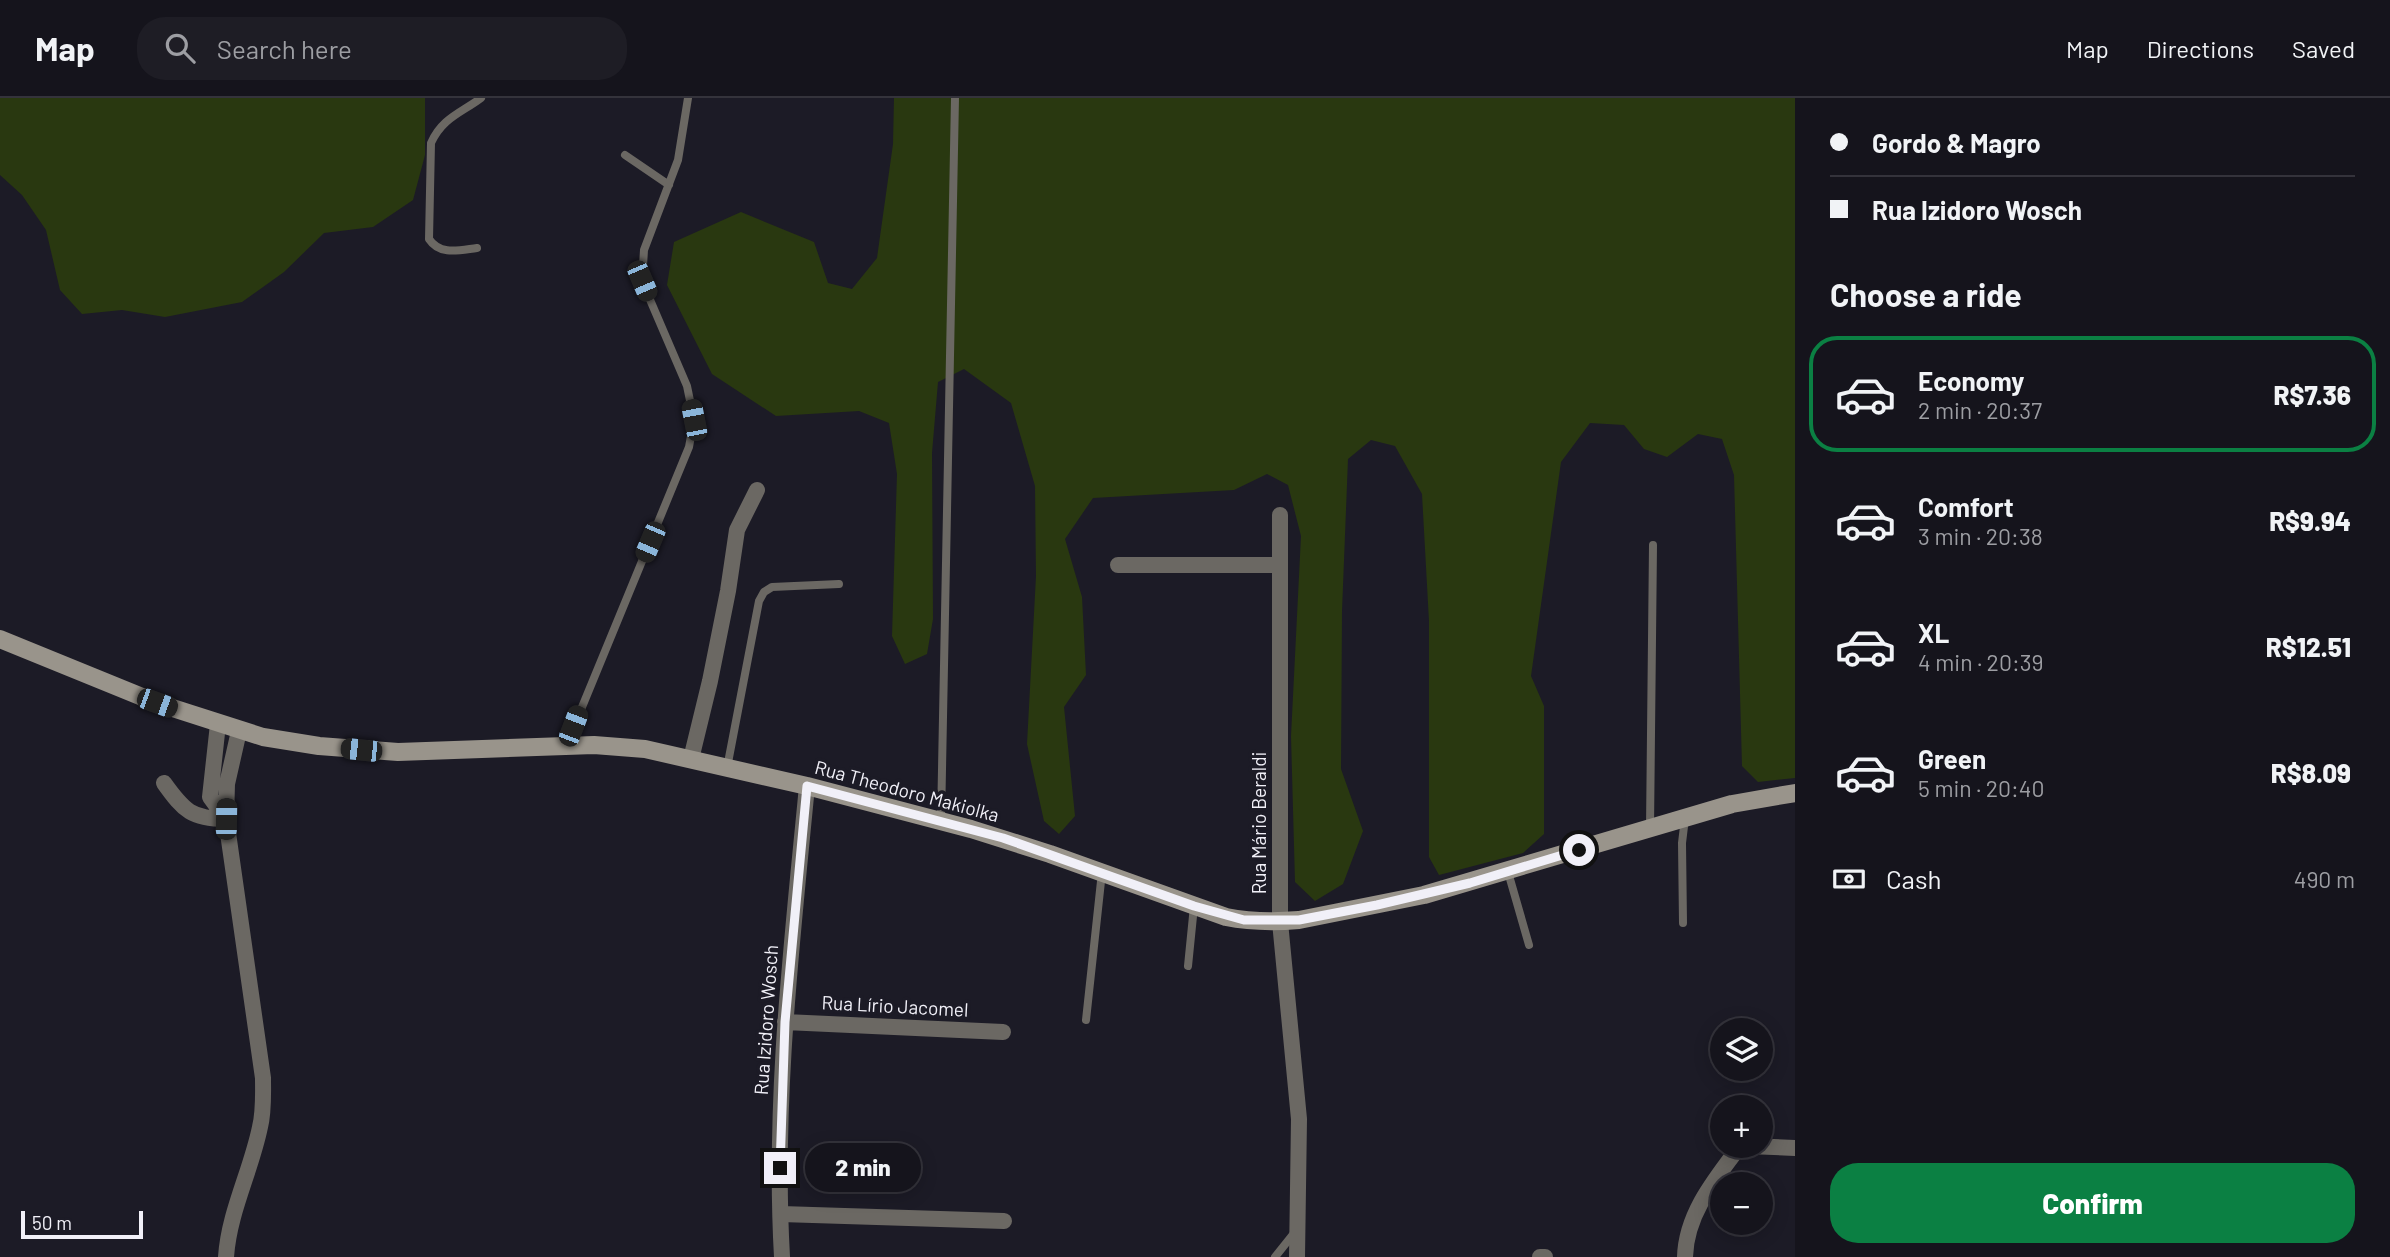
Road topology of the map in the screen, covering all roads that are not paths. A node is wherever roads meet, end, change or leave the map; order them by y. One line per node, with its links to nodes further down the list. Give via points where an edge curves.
1 (481, 98): 6 (lane, via 445,121 431,143 429,239 445,251)
2 (688, 98): 5 (lane)
3 (955, 98): 24 (lane)
4 (625, 155): 5 (lane)
5 (669, 185): 16 (lane, via 644,250 642,281 687,386 694,420 689,447)
6 (477, 248)
7 (757, 490): 17 (street, via 737,530)
8 (1280, 515): 11 (street, Rua Mário Beraldi)
9 (1653, 545): 25 (lane)
10 (1118, 565): 11 (street)
11 (1280, 565): 29 (street, Rua Mário Beraldi)
12 (839, 584): 18 (lane, via 772,587 764,592)
13 (0, 639): 14 (main road, Rua Theodoro Makiolka)
14 (218, 724): 15 (main road, Rua Theodoro Makiolka); 23 (street, via 210,797)
15 (239, 731): 16 (main road, Rua Theodoro Makiolka, via 290,742 398,752); 23 (street, via 227,784)
16 (566, 746): 17 (main road, Rua Theodoro Makiolka, via 633,748)
17 (691, 759): 18 (main road, Rua Theodoro Makiolka)
18 (727, 768): 20 (main road, Rua Theodoro Makiolka)
19 (164, 783): 23 (street, via 176,801 195,816)
20 (807, 786): 24 (main road, Rua Theodoro Makiolka); 34 (street, Rua Izidoro Wosch)
21 (1795, 793): 22 (main road, Rua Theodoro Makiolka)
22 (1685, 817): 25 (main road, Rua Theodoro Makiolka); 30 (lane)
23 (226, 819): 42 (street, via 264,1101)
24 (941, 821): 26 (main road, Rua Theodoro Makiolka)
25 (1650, 828): 27 (main road, Rua Theodoro Makiolka)
26 (1102, 872): 28 (main road, Rua Theodoro Makiolka); 33 (lane)
27 (1508, 872): 29 (main road, Rua Theodoro Makiolka, via 1377,905); 31 (lane)
28 (1194, 906): 29 (main road, Rua Theodoro Makiolka, via 1244,920); 32 (lane)
29 (1280, 922): 41 (street, Rua Mário Beraldi, via 1298,1108)
30 (1683, 923)
31 (1529, 945)
32 (1188, 966)
33 (1086, 1020)
34 (785, 1022): 35 (street, Rua Lírio Jacomel); 39 (street, Rua Izidoro Wosch)
35 (1003, 1032)
36 (1773, 1147): 37 (street)
37 (1795, 1148)
38 (1731, 1158): 46 (street, via 1698,1208)
39 (780, 1214): 40 (street); 43 (street, Rua Izidoro Wosch)
40 (1004, 1221)
41 (1297, 1229): 44 (lane); 45 (street, Rua Mário Beraldi)
42 (226, 1257)
43 (782, 1257)
44 (1275, 1257)
45 (1297, 1257)
46 (1685, 1257)

